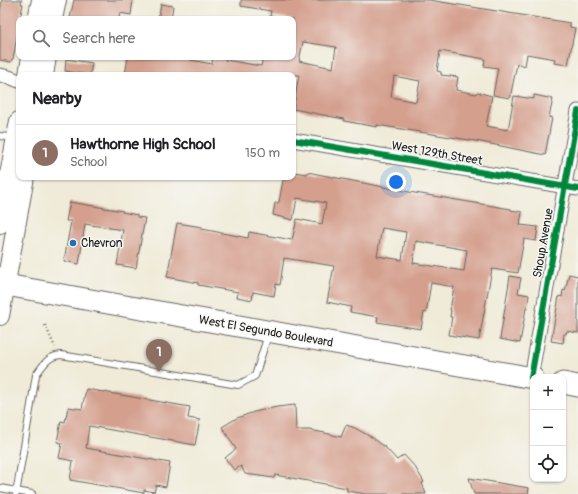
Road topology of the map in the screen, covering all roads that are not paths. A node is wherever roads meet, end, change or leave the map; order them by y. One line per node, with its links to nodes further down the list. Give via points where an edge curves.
1 (41, 0): 3 (main road)
2 (57, 0): 4 (main road)
3 (38, 16)
4 (54, 16)
5 (30, 60): 7 (main road)
6 (46, 60): 8 (main road)
7 (28, 72)
8 (44, 72)
9 (0, 75): 10 (street)
10 (16, 80)
11 (578, 111): 16 (street, Shoup Avenue)
12 (16, 125): 13 (main road)
13 (8, 137): 18 (main road)
14 (296, 141): 16 (street, West 129th Street)
15 (24, 180): 19 (main road)
16 (564, 186): 17 (street, West 129th Street); 22 (street, Shoup Avenue)
17 (578, 189)
18 (0, 224)
19 (3, 284): 20 (main road); 21 (main road, West El Segundo Boulevard)
20 (0, 316)
21 (269, 332): 23 (main road, West El Segundo Boulevard); 27 (lane, via 255,376 238,385 61,355 45,362 36,375)
22 (533, 374)
23 (530, 378)
24 (566, 384): 25 (main road)
25 (578, 386)
26 (0, 488): 27 (lane)
27 (16, 493): 28 (lane)
28 (32, 494)

